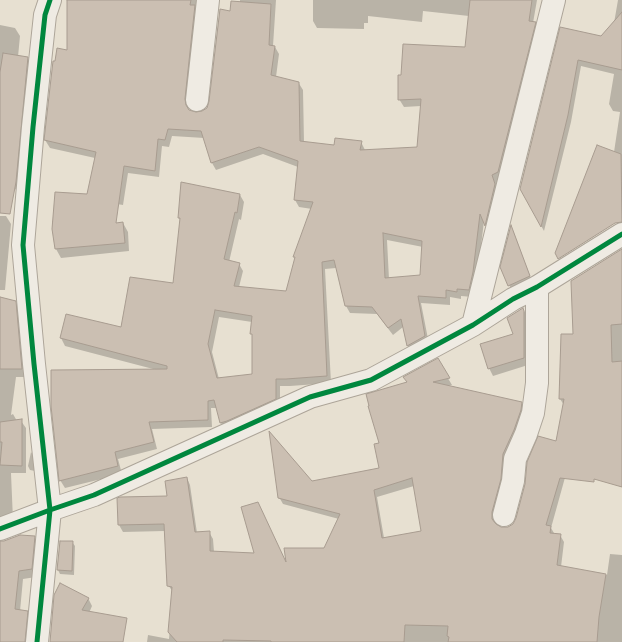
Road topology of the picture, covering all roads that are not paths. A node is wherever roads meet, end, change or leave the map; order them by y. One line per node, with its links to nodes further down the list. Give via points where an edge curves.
1 (50, 0): 8 (street, via 45,15 34,112 23,245)
2 (208, 0): 4 (street)
3 (554, 0): 7 (street)
4 (197, 100)
5 (622, 234): 6 (street)
6 (537, 287): 7 (street); 9 (street, via 537,383 533,413 515,460 513,481)
7 (473, 325): 8 (street, via 371,380 310,397 94,495)
8 (50, 510): 10 (street); 11 (street)
9 (504, 516)
10 (0, 530)
11 (37, 642)

